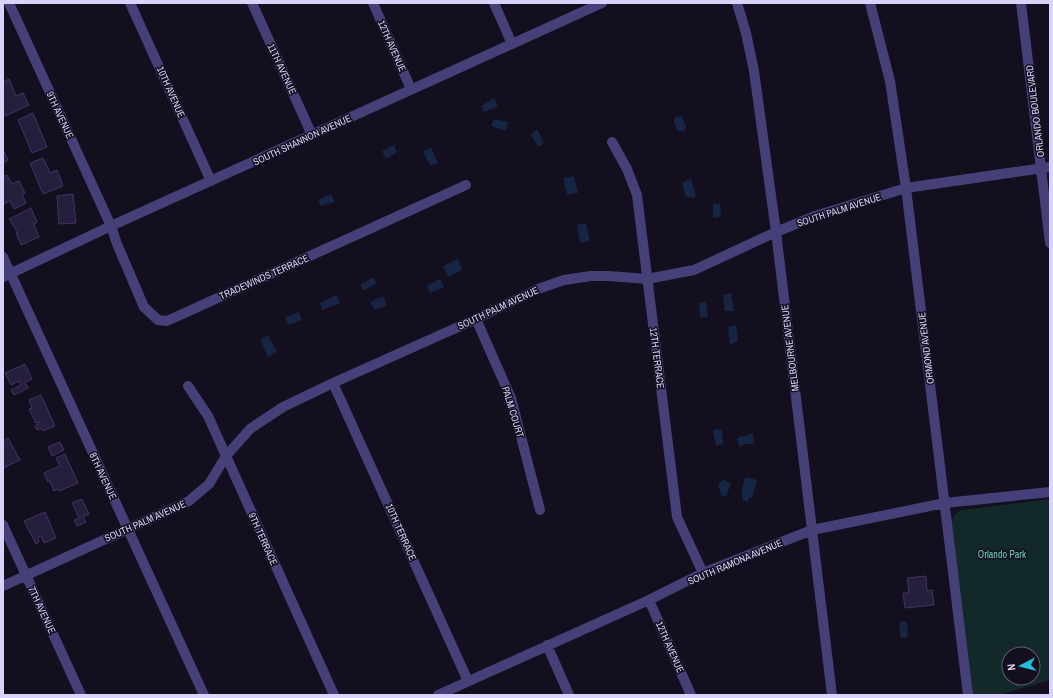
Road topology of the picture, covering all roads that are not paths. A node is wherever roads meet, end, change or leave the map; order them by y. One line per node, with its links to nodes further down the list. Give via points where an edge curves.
1 (9, 3): 18 (street, 9TH AVENUE)
2 (130, 3): 15 (street, 10TH AVENUE)
3 (252, 3): 12 (street, 11TH AVENUE)
4 (373, 3): 11 (street, 12TH AVENUE)
5 (494, 3): 10 (street)
6 (602, 3): 10 (street, SOUTH SHANNON AVENUE)
7 (737, 3): 19 (street, MELBOURNE AVENUE, via 754,71)
8 (870, 3): 17 (street, ORMOND AVENUE, via 890,81)
9 (1021, 3): 14 (street, ORLANDO BOULEVARD)
10 (512, 44): 11 (street, SOUTH SHANNON AVENUE)
11 (411, 89): 12 (street, SOUTH SHANNON AVENUE)
12 (312, 136): 15 (street, SOUTH SHANNON AVENUE)
13 (612, 142): 23 (street, 12TH TERRACE, via 627,169 637,195)
14 (1046, 167): 17 (street, SOUTH PALM AVENUE); 20 (street, ORLANDO BOULEVARD)
15 (211, 181): 18 (street, SOUTH SHANNON AVENUE)
16 (466, 185): 18 (street, TRADEWINDS TERRACE, via 167,321 158,320 144,307)
17 (906, 188): 19 (street, SOUTH PALM AVENUE, via 815,216); 29 (street, ORMOND AVENUE)
18 (111, 226): 22 (street, SOUTH SHANNON AVENUE)
19 (776, 232): 23 (street, SOUTH PALM AVENUE, via 694,270); 33 (street, MELBOURNE AVENUE)
20 (1050, 243)
21 (3, 257): 22 (street, 8TH AVENUE)
22 (7, 275): 32 (street, 8TH AVENUE)
23 (647, 279): 24 (street, SOUTH PALM AVENUE, via 590,276 564,280 538,289); 34 (street, 12TH TERRACE, via 677,517)
24 (476, 319): 25 (street, SOUTH PALM AVENUE); 30 (street, PALM COURT, via 511,398)
25 (333, 383): 27 (street, SOUTH PALM AVENUE, via 283,407 250,429); 39 (street, 10TH TERRACE)
26 (188, 386): 27 (street, 9TH TERRACE, via 208,416)
27 (226, 456): 32 (street, SOUTH PALM AVENUE, via 209,484 189,501); 43 (street, 9TH TERRACE)
28 (1050, 492): 29 (street, SOUTH RAMONA AVENUE)
29 (945, 503): 33 (street, SOUTH RAMONA AVENUE); 47 (street, ORMOND AVENUE)
30 (540, 510)
31 (3, 525): 35 (street, 7TH AVENUE)
32 (128, 529): 35 (street, SOUTH PALM AVENUE); 42 (street, 8TH AVENUE)
33 (812, 530): 34 (street, SOUTH RAMONA AVENUE); 46 (street, MELBOURNE AVENUE)
34 (703, 574): 37 (street, SOUTH RAMONA AVENUE)
35 (26, 576): 36 (street, SOUTH PALM AVENUE); 41 (street, 7TH AVENUE)
36 (3, 586)
37 (649, 600): 38 (street, SOUTH RAMONA AVENUE); 45 (street, 12TH AVENUE)
38 (547, 645): 39 (street, SOUTH RAMONA AVENUE); 44 (street)
39 (468, 681): 40 (street, SOUTH RAMONA AVENUE)
40 (443, 694)
41 (81, 695)
42 (204, 695)
43 (334, 695)
44 (569, 695)
45 (690, 695)
46 (832, 695)
47 (968, 695)

